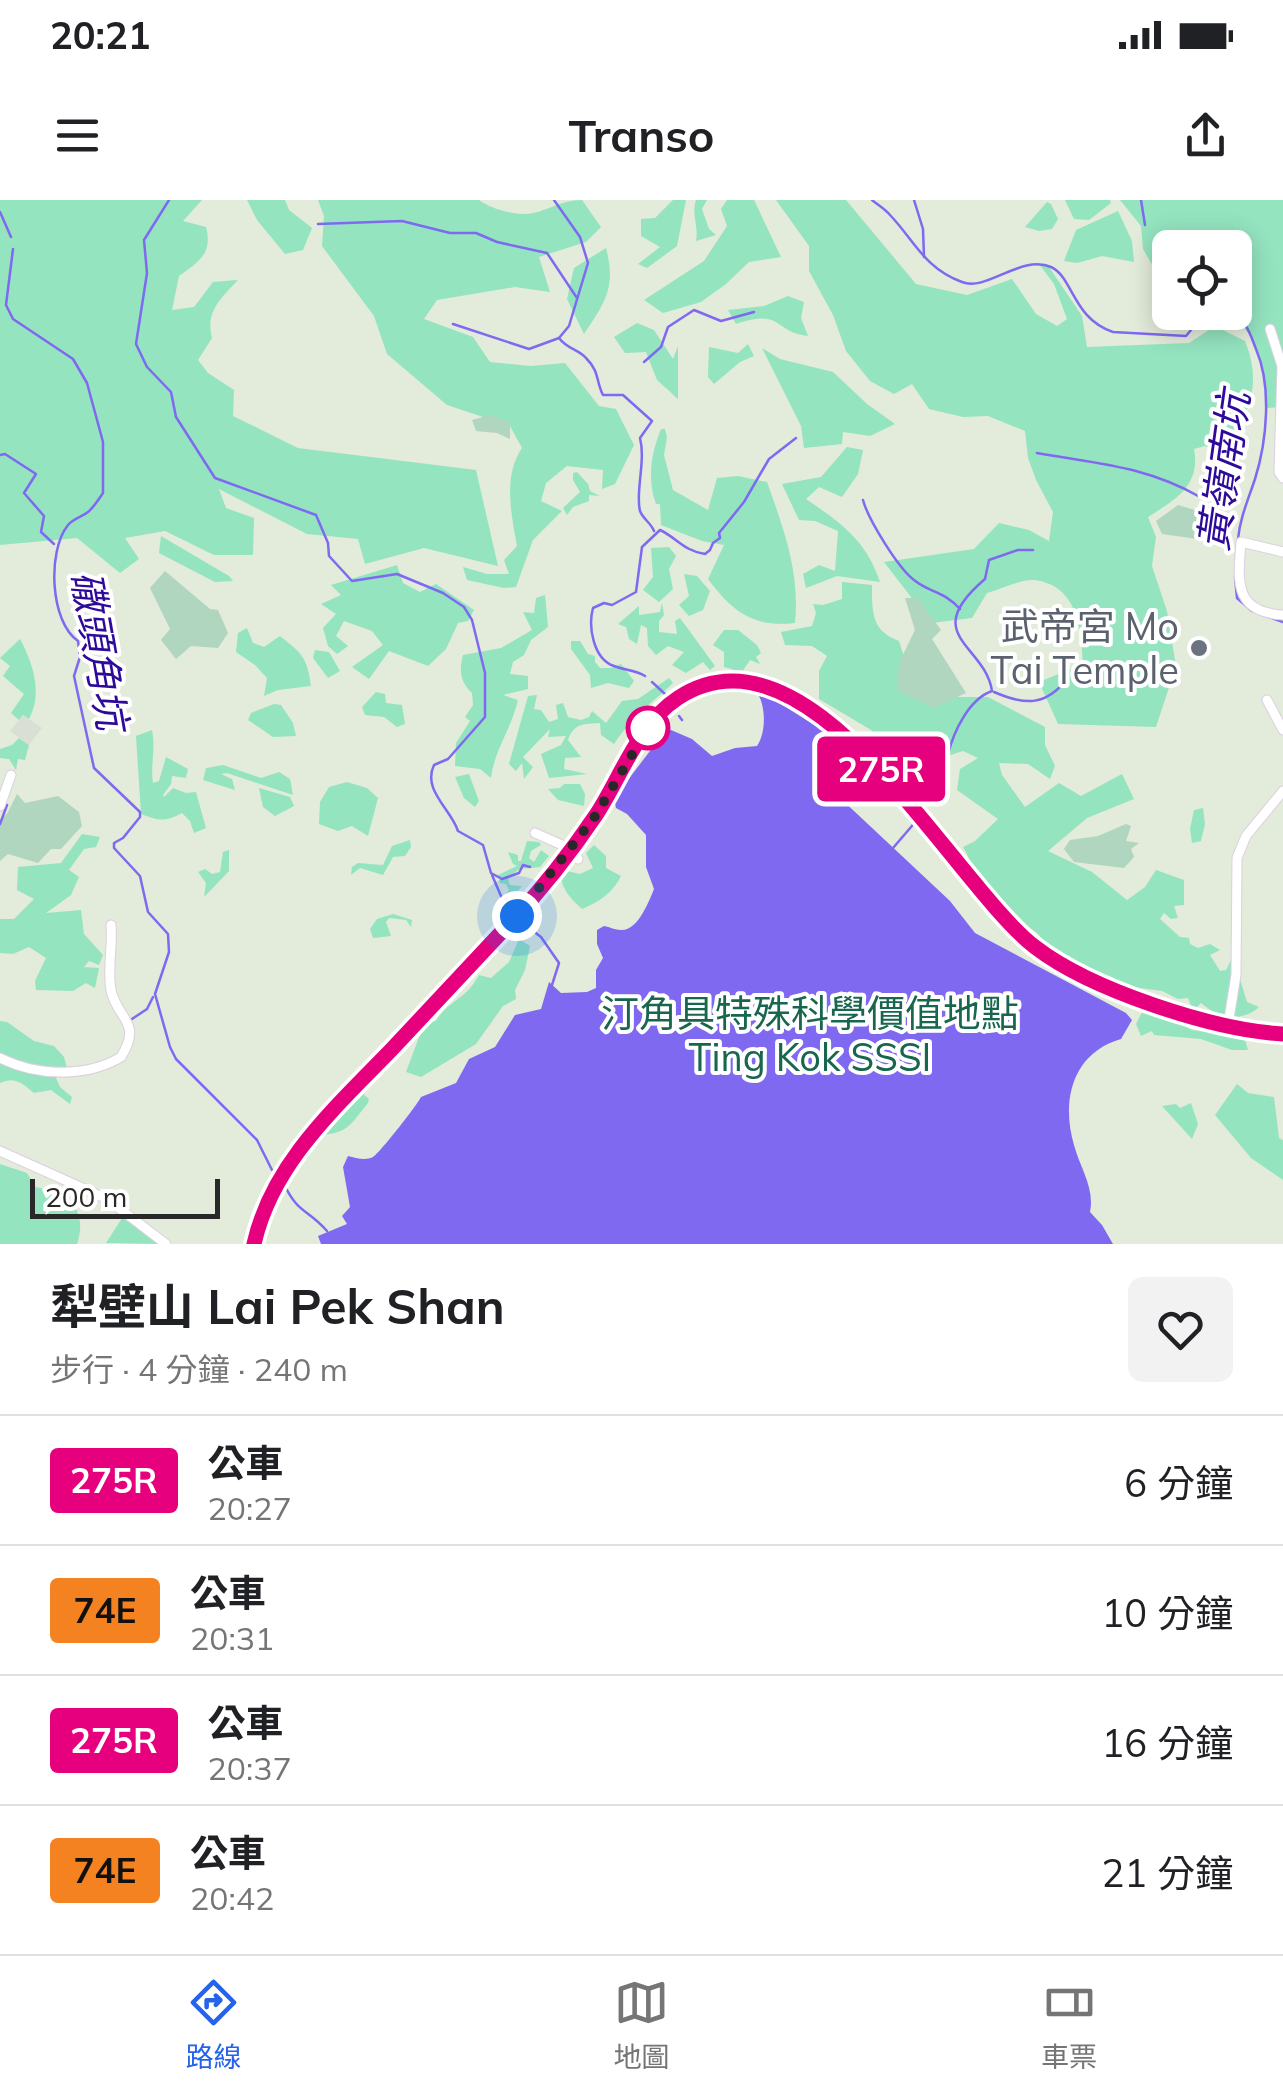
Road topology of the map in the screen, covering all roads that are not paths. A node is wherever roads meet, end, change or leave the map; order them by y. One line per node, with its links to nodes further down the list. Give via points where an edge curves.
1 (1270, 329): 2 (street, via 1282,366)
2 (1283, 478)
3 (1283, 552): 4 (street, via 1241,542 1238,584 1256,608)
4 (1283, 616)
5 (1267, 700): 6 (street)
6 (1283, 730)
7 (11, 775): 9 (street)
8 (1283, 790): 13 (street, via 1246,836 1238,858)
9 (0, 806)
10 (535, 833): 11 (street)
11 (574, 854): 13 (main road, via 646,730 668,706 706,685 750,684 806,708 871,759 986,900 1036,947 1118,992); 18 (main road, via 295,1155)
12 (111, 924): 15 (street, via 111,992 128,1021 121,1057 90,1070 40,1071)
13 (1228, 1025): 14 (main road)
14 (1283, 1034)
15 (0, 1058)
16 (0, 1151): 17 (street, via 107,1199)
17 (166, 1244)
18 (254, 1244)

